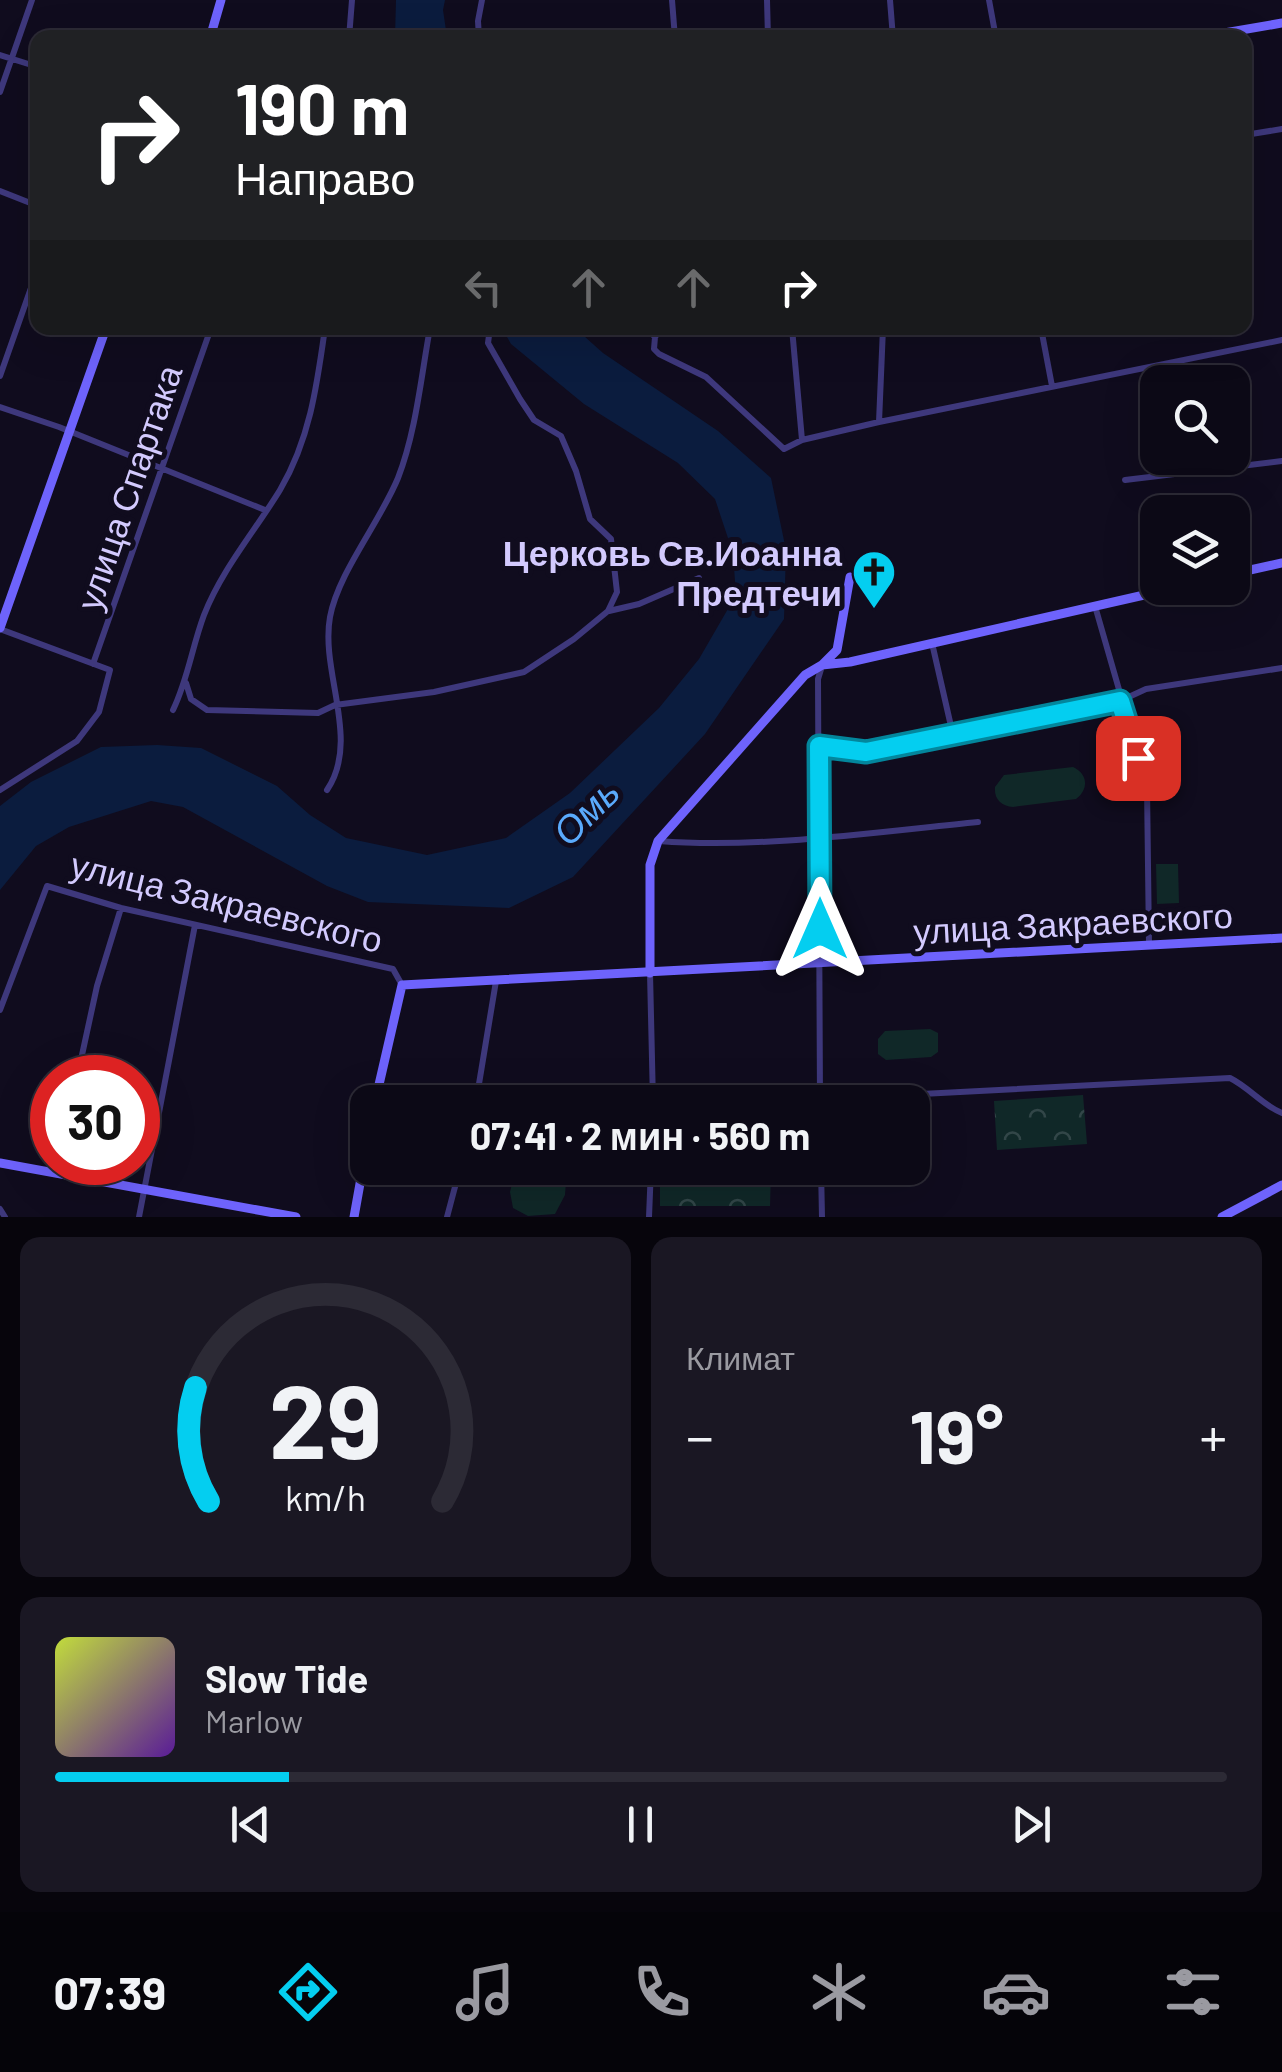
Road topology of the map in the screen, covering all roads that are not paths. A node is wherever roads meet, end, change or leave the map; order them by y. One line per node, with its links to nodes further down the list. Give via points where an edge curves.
1 (32, 0): 19 (street)
2 (221, 0): 10 (street)
3 (352, 0): 11 (street)
4 (482, 0): 12 (street)
5 (672, 0): 13 (street)
6 (767, 0): 14 (street)
7 (890, 0): 15 (street)
8 (989, 0): 16 (street)
9 (1282, 23): 17 (street)
10 (212, 30)
11 (350, 30)
12 (479, 30)
13 (675, 30)
14 (768, 30)
15 (893, 30)
16 (995, 30)
17 (1241, 30)
18 (0, 55): 19 (street)
19 (12, 60): 20 (street); 21 (street)
20 (30, 65)
21 (0, 92)
22 (1282, 129): 23 (street)
23 (1252, 134)
24 (0, 191): 25 (street)
25 (30, 203)
26 (30, 291): 37 (street)
27 (103, 335): 41 (street)
28 (209, 335): 44 (street, улица Спартака)
29 (325, 335): 46 (street, via 302,446)
30 (429, 335): 61 (street, via 406,457 330,612)
31 (489, 335): 53 (street, via 488,344 527,410 561,436 590,519 611,539 617,592)
32 (793, 335): 42 (street)
33 (884, 335): 40 (street)
34 (1042, 335): 38 (street)
35 (654, 336): 42 (street, via 654,349 668,362 706,377 784,449)
36 (1282, 340): 38 (street)
37 (0, 376)
38 (1052, 386): 40 (street)
39 (0, 407): 41 (street)
40 (879, 422): 42 (street)
41 (69, 431): 44 (street); 54 (street)
42 (802, 440)
43 (1282, 461): 45 (street)
44 (161, 468): 46 (street); 56 (street, улица Спартака)
45 (1125, 480)
46 (265, 510): 59 (street, via 204,614)
47 (1282, 563): 48 (street)
48 (1250, 570)
49 (850, 577): 57 (street, via 837,650)
50 (699, 578): 53 (street)
51 (1140, 596): 52 (street)
52 (1095, 606): 55 (street); 60 (street)
53 (608, 611): 61 (street, via 524,672)
54 (0, 629): 56 (street)
55 (932, 642): 57 (street); 63 (street)
56 (94, 664): 65 (street, via 110,670 99,712 78,741)
57 (822, 665): 64 (street); 69 (street, via 805,674)
58 (1282, 668): 60 (street, via 1146,689)
59 (186, 683): 61 (street, via 191,699 207,710 318,713); 62 (street)
60 (1120, 701): 63 (street); 73 (street, via 1146,786)
61 (335, 705): 66 (street, via 337,775)
62 (173, 710)
63 (954, 734): 64 (street, via 866,752)
64 (819, 746): 68 (street)
65 (0, 790)
66 (327, 790)
67 (978, 822): 68 (street)
68 (820, 837): 69 (street); 74 (street)
69 (658, 840): 75 (street, via 650,865)
70 (121, 908): 71 (street, улица Закраевского); 78 (street, улица Закраевского, via 48,886); 79 (street)
71 (195, 925): 77 (street, улица Закраевского, via 393,969); 94 (street)
72 (1282, 938): 73 (street, улица Закраевского)
73 (1149, 944): 74 (street, улица Закраевского)
74 (820, 963): 75 (street, улица Закраевского); 83 (street)
75 (650, 973): 76 (street, улица Закраевского); 82 (street)
76 (496, 980): 77 (street, улица Закраевского); 81 (street)
77 (402, 985): 80 (street)
78 (0, 1010)
79 (82, 1055)
80 (378, 1085)
81 (480, 1085)
82 (653, 1085)
83 (820, 1085)
84 (930, 1095): 85 (street, via 1230,1078)
85 (1282, 1114)
86 (0, 1163): 87 (street)
87 (30, 1168)
88 (121, 1185): 94 (street)
89 (360, 1185): 99 (street)
90 (456, 1185): 100 (street)
91 (650, 1185): 101 (street)
92 (821, 1185): 102 (street)
93 (1282, 1185): 103 (street)
94 (142, 1189): 97 (street); 98 (street)
95 (0, 1209): 96 (street)
96 (5, 1217)
97 (138, 1217)
98 (296, 1217)
99 (354, 1217)
100 (448, 1217)
101 (649, 1217)
102 (822, 1217)
103 (1222, 1217)

